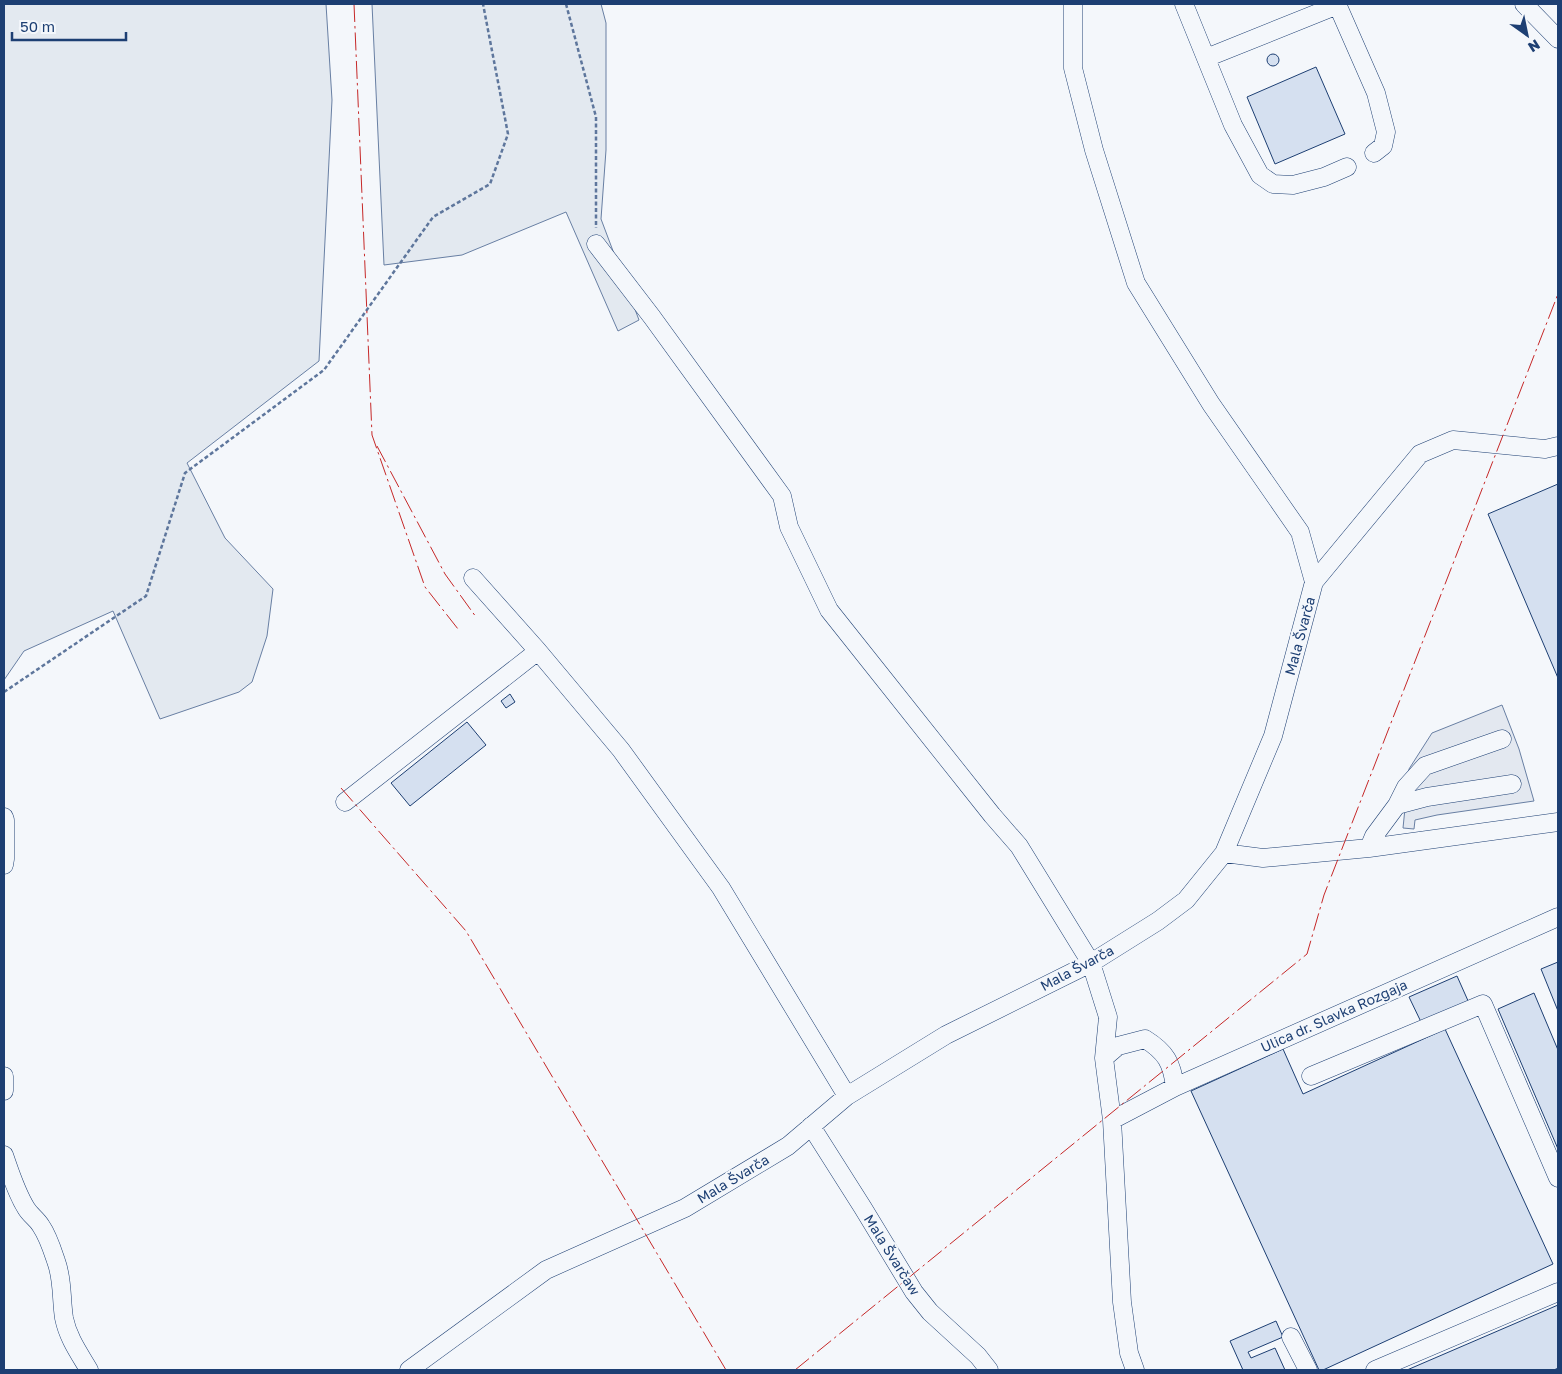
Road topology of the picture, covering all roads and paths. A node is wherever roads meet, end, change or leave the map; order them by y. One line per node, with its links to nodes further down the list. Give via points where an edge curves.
1 (483, 4): 16 (path, via 508,134 490,184 434,217 324,370 185,473 146,596)
2 (566, 4): 11 (path, via 596,117)
3 (1073, 4): 14 (street, via 1073,68 1094,150 1136,283 1211,404 1300,532)
4 (1184, 4): 8 (street)
5 (1337, 4): 8 (street); 9 (street, via 1376,93 1386,132 1382,146)
6 (1524, 4): 7 (street)
7 (1558, 39)
8 (1206, 58): 10 (street, via 1233,125 1260,175 1273,184 1293,185)
9 (1374, 153)
10 (1348, 167)
11 (596, 244): 27 (street, via 782,496 789,528 829,610 1018,846)
12 (1558, 446): 14 (street, Mala Švarča, via 1545,449 1454,440 1420,454)
13 (474, 578): 15 (street)
14 (1314, 582): 24 (street, Mala Švarča, via 1273,736)
15 (538, 651): 19 (street); 33 (street, via 621,750 721,888)
16 (4, 692)
17 (1502, 739): 20 (street, via 1425,766 1406,787)
18 (1512, 784): 20 (street)
19 (345, 802)
20 (1397, 805): 23 (street, via 1374,836)
21 (4, 817): 25 (street)
22 (1558, 822): 23 (street)
23 (1370, 848): 24 (street, via 1263,858)
24 (1224, 853): 27 (street, Mala Švarča, via 1186,900)
25 (4, 865)
26 (1558, 917): 31 (street, Ulica dr. Slavka Rozgaja)
27 (1091, 963): 28 (street, via 1108,1017); 33 (street, Mala Švarča, via 946,1035)
28 (1104, 1058): 31 (street, via 1118,1046 1145,1039 1166,1056 1174,1074); 34 (street)
29 (4, 1076): 32 (street)
30 (1311, 1076): 37 (street, via 1483,1004)
31 (1175, 1087): 34 (street, Ulica dr. Slavka Rozgaja)
32 (4, 1091)
33 (846, 1096): 35 (street, Mala Švarča)
34 (1112, 1120): 43 (street, via 1122,1302 1129,1353)
35 (811, 1126): 41 (street, Mala Švarča, via 788,1146 685,1208 546,1270); 42 (street, Mala Švarčaw, via 914,1292)
36 (4, 1154): 40 (street, via 25,1207 47,1238 57,1264 70,1339)
37 (1558, 1178)
38 (1558, 1292): 45 (street)
39 (1292, 1337): 44 (street)
40 (89, 1370)
41 (409, 1370)
42 (989, 1370)
43 (1135, 1370)
44 (1308, 1370)
45 (1375, 1370)

